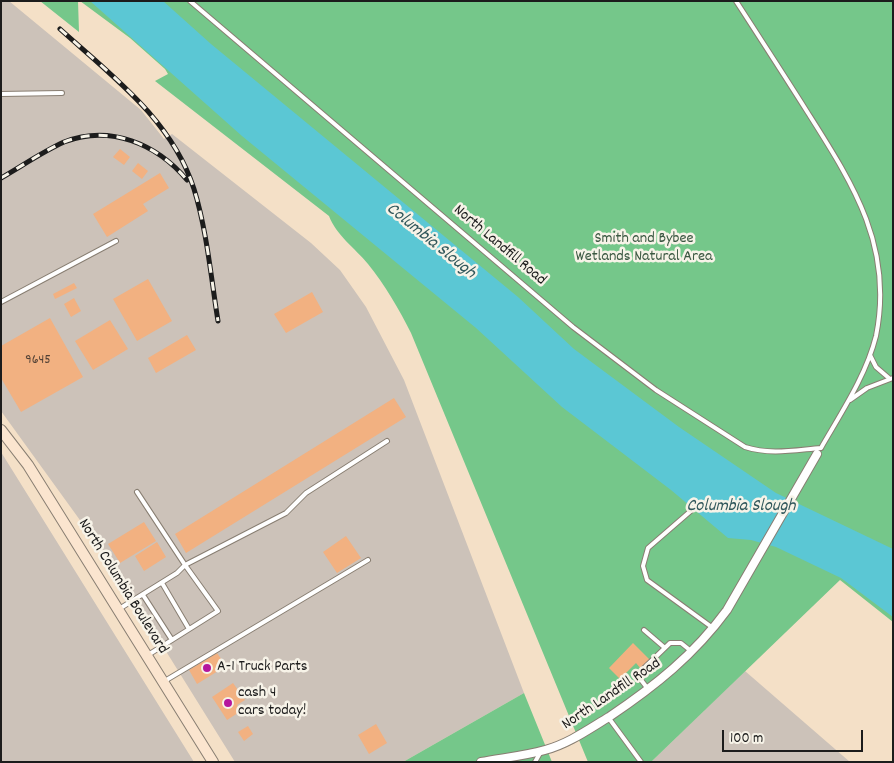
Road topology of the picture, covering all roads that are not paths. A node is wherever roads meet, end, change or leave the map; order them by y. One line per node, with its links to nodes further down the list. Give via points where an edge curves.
1 (190, 1): 12 (lane, North Landfill Road, via 573,327 656,390 745,447 757,451)
2 (736, 1): 7 (lane, North Landfill Road, via 855,188 870,222 877,248 880,306)
3 (62, 93): 4 (lane)
4 (1, 94)
5 (116, 241): 6 (lane)
6 (1, 302)
7 (870, 355): 8 (lane, North Landfill Road, via 876,368); 9 (lane, North Landfill Road)
8 (892, 379): 9 (lane, North Landfill Road, via 867,388)
9 (848, 402): 12 (lane, North Landfill Road)
10 (1, 430): 19 (main road, North Columbia Boulevard, via 28,465)
11 (387, 441): 16 (lane, via 306,493 286,513)
12 (819, 451): 21 (street, North Landfill Road, via 743,584)
13 (137, 492): 16 (lane)
14 (693, 509): 21 (lane, via 648,548 643,566 647,580)
15 (368, 560): 27 (lane)
16 (185, 565): 17 (lane); 20 (lane, via 218,611)
17 (162, 583): 18 (lane); 20 (lane)
18 (143, 595): 19 (lane); 23 (lane)
19 (118, 610): 26 (main road, North Columbia Boulevard)
20 (189, 629): 23 (lane)
21 (713, 629): 25 (street, North Landfill Road)
22 (644, 630): 24 (lane)
23 (172, 640): 26 (lane)
24 (665, 648): 25 (lane, via 676,642); 28 (lane, via 638,676)
25 (692, 653): 28 (street, North Landfill Road)
26 (147, 656): 27 (main road, North Columbia Boulevard)
27 (163, 682): 31 (main road, North Columbia Boulevard)
28 (649, 690): 29 (street, North Landfill Road)
29 (608, 717): 30 (street, North Landfill Road, via 566,742); 34 (lane)
30 (541, 751): 32 (street, North Landfill Road); 33 (lane)
31 (213, 762)
32 (481, 762)
33 (535, 762)
34 (641, 762)

